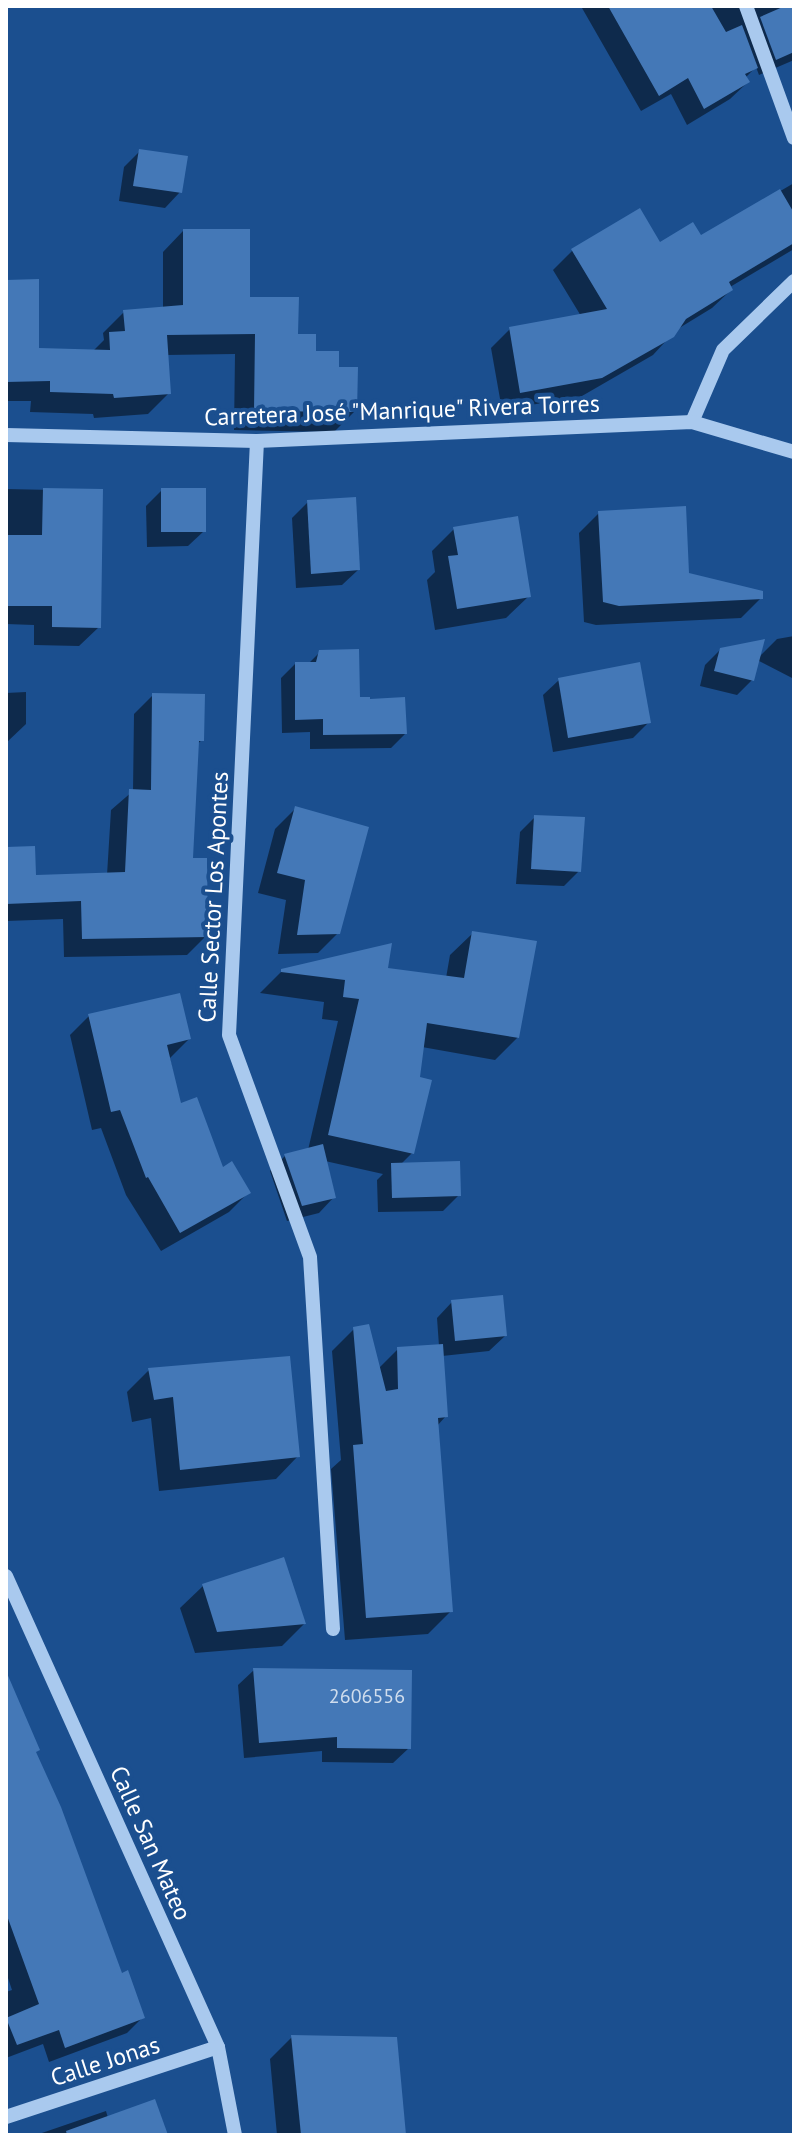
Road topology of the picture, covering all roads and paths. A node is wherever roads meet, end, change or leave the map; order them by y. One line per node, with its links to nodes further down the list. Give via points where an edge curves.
1 (746, 6): 2 (street)
2 (794, 138)
3 (794, 281): 4 (street, via 723,350)
4 (692, 422): 6 (street, Carretera José "Manrique" Rivera Torres); 7 (street, Carretera José "Manrique" Rivera Torres)
5 (6, 435): 6 (street, Carretera José "Manrique" Rivera Torres)
6 (257, 441): 9 (street, Calle Sector Los Apontes, via 229,1035 310,1257)
7 (794, 452)
8 (6, 1576): 10 (street, Calle San Mateo)
9 (333, 1629)
10 (218, 2047): 11 (street, Calle Jonas); 12 (street, Calle San Mateo)
11 (6, 2117)
12 (235, 2135)

